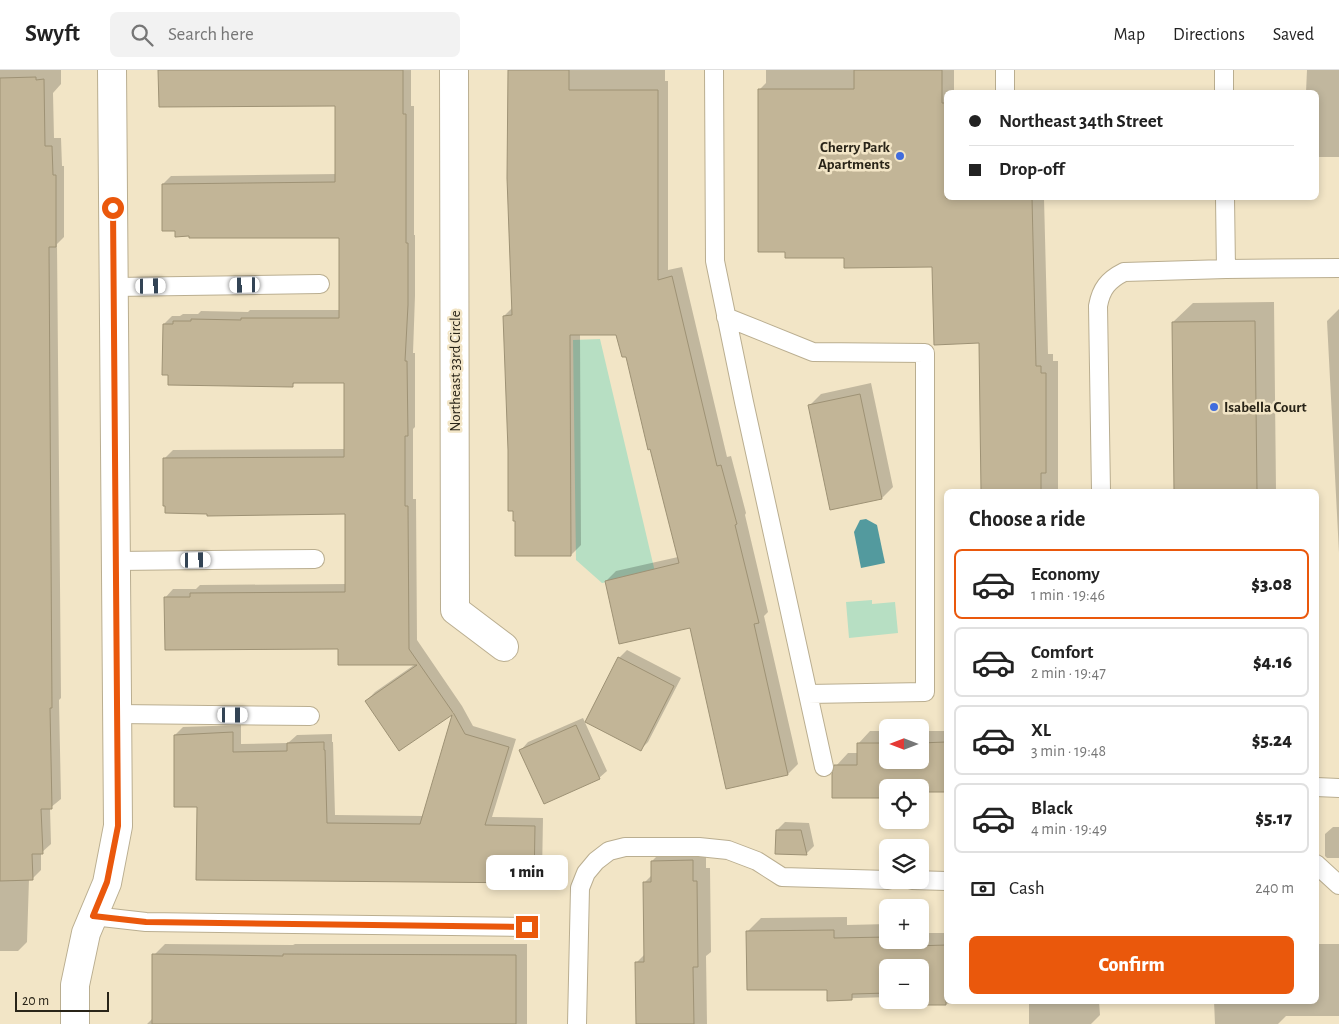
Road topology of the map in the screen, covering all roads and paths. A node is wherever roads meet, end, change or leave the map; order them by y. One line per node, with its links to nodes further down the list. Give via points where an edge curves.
1 (112, 70): 12 (street)
2 (454, 70): 17 (street, Northeast 33rd Circle, via 455,610)
3 (714, 70): 13 (lane, via 715,261)
4 (1005, 70): 6 (lane)
5 (1224, 70): 7 (lane)
6 (1005, 90)
7 (1224, 90)
8 (1225, 200): 10 (lane)
9 (1339, 268): 10 (lane)
10 (1226, 269): 14 (lane, via 1124,272 1114,277 1100,295)
11 (320, 284): 12 (lane)
12 (114, 287): 16 (street)
13 (726, 317): 18 (lane); 18 (lane, via 813,352 924,353 924,692)
14 (1101, 489)
15 (315, 559): 16 (lane)
16 (116, 561): 19 (street)
17 (504, 647)
18 (808, 694): 21 (lane)
19 (117, 714): 20 (lane); 29 (street, via 118,826 107,882)
20 (310, 716)
21 (824, 767)
22 (1319, 787): 23 (lane)
23 (1339, 788)
24 (1319, 867): 28 (lane)
25 (879, 880): 32 (lane, via 782,877 757,860 728,850 625,847 609,851 596,860 580,888)
26 (929, 880): 27 (lane)
27 (944, 881)
28 (1339, 885)
29 (93, 916): 30 (lane, via 146,922); 31 (street, via 75,985)
30 (527, 927)
31 (75, 1024)
32 (577, 1024)

